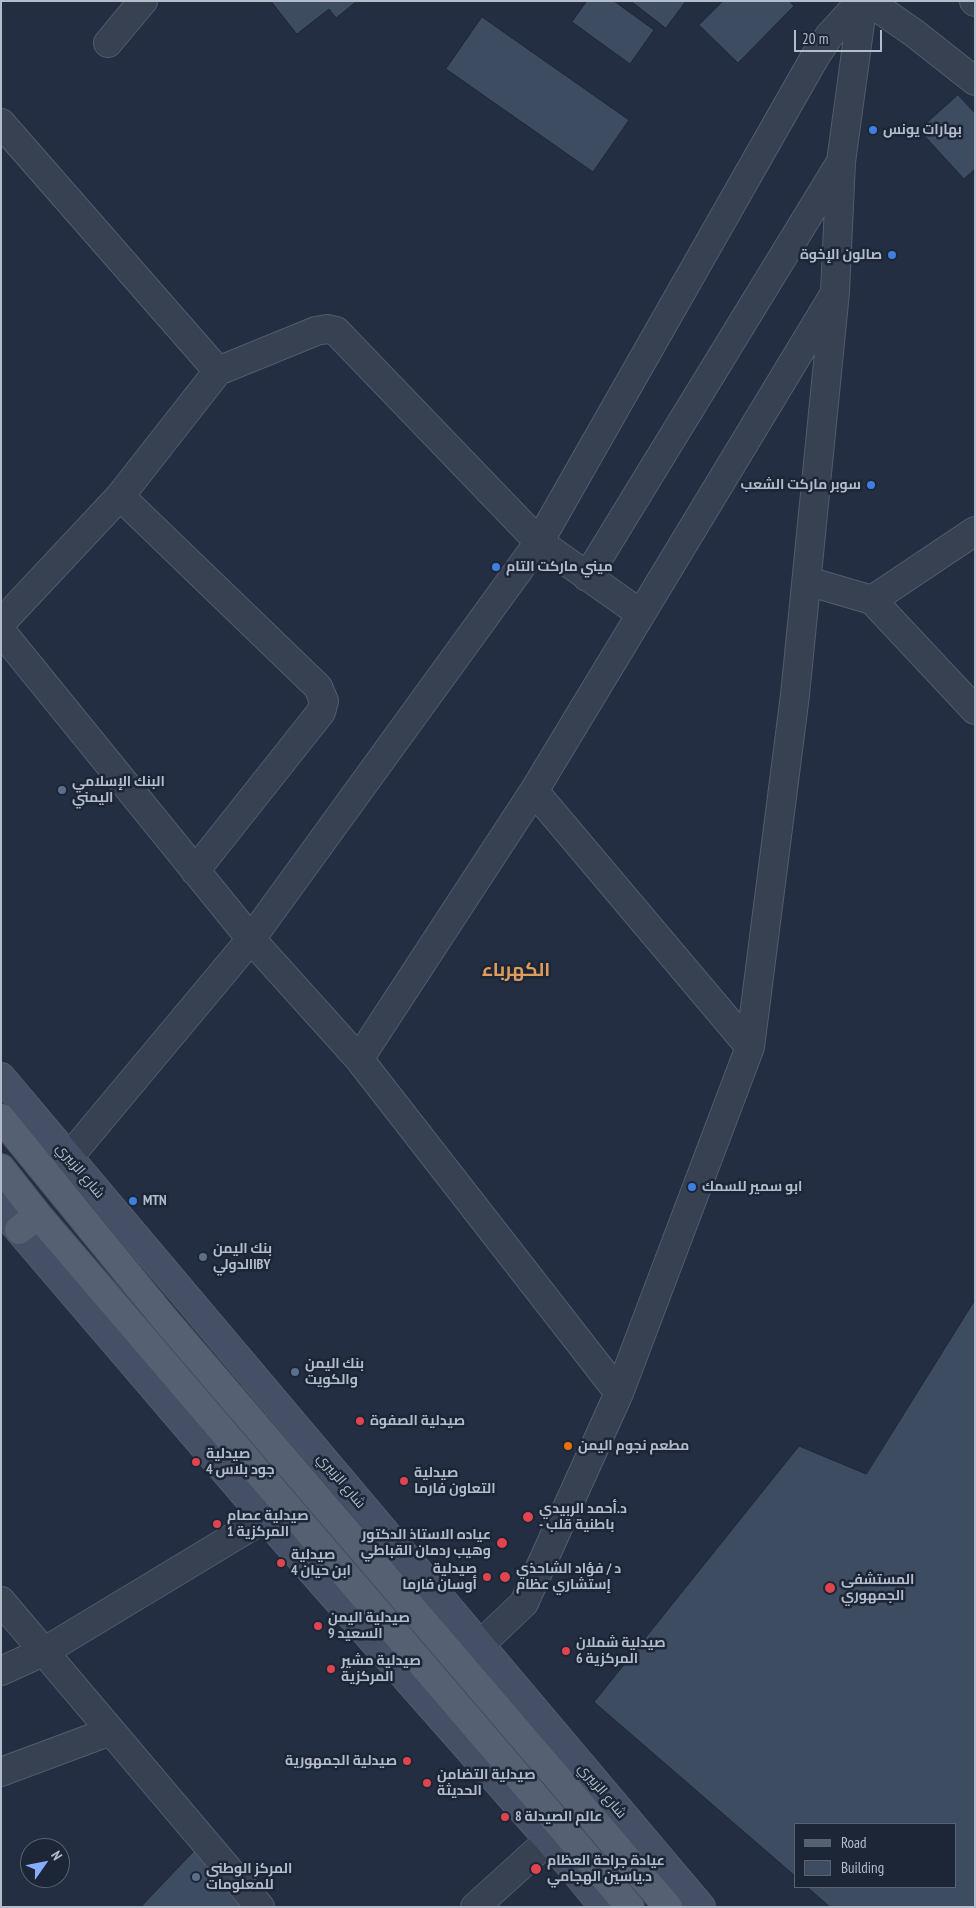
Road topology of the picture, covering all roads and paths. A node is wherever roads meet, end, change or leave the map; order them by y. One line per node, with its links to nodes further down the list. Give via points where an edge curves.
1 (144, 1): 4 (street)
2 (862, 1): 7 (street); 12 (street, via 829,36 815,57)
3 (868, 1): 5 (street)
4 (108, 43)
5 (971, 71)
6 (1, 122): 9 (street)
7 (841, 162): 8 (street); 13 (street)
8 (835, 292): 14 (street); 16 (street)
9 (218, 371): 10 (street); 12 (street, via 316,331 336,331)
10 (120, 496): 17 (street); 21 (street, via 318,687 324,701 321,712)
11 (975, 531): 15 (street)
12 (539, 542): 13 (street); 22 (street)
13 (587, 577): 16 (street)
14 (807, 581): 15 (street); 23 (street)
15 (872, 600): 19 (street)
16 (641, 614): 20 (street)
17 (1, 623)
18 (1, 631): 21 (street)
19 (975, 710)
20 (534, 791): 23 (street); 24 (street)
21 (195, 872): 22 (street)
22 (251, 940): 24 (street); 27 (street)
23 (750, 1047): 31 (street)
24 (359, 1059): 31 (street)
25 (1, 1077): 27 (main road, شارع الزبيري)
26 (1, 1118): 44 (main road, شارع الزبيري, via 163,1317)
27 (69, 1157): 34 (main road, شارع الزبيري)
28 (1, 1168): 30 (main road)
29 (1, 1209): 30 (main road)
30 (28, 1222): 32 (main road); 43 (main road)
31 (619, 1392): 34 (street, via 524,1603)
32 (265, 1518): 35 (street); 39 (main road)
33 (1, 1601): 35 (street)
34 (480, 1645): 45 (main road, شارع الزبيري)
35 (45, 1651): 36 (street); 37 (street)
36 (1, 1671)
37 (111, 1732): 38 (street); 40 (street)
38 (1, 1772)
39 (549, 1840): 41 (street); 42 (main road)
40 (260, 1907)
41 (475, 1907)
42 (604, 1907)
43 (630, 1907)
44 (668, 1907)
45 (701, 1907)

